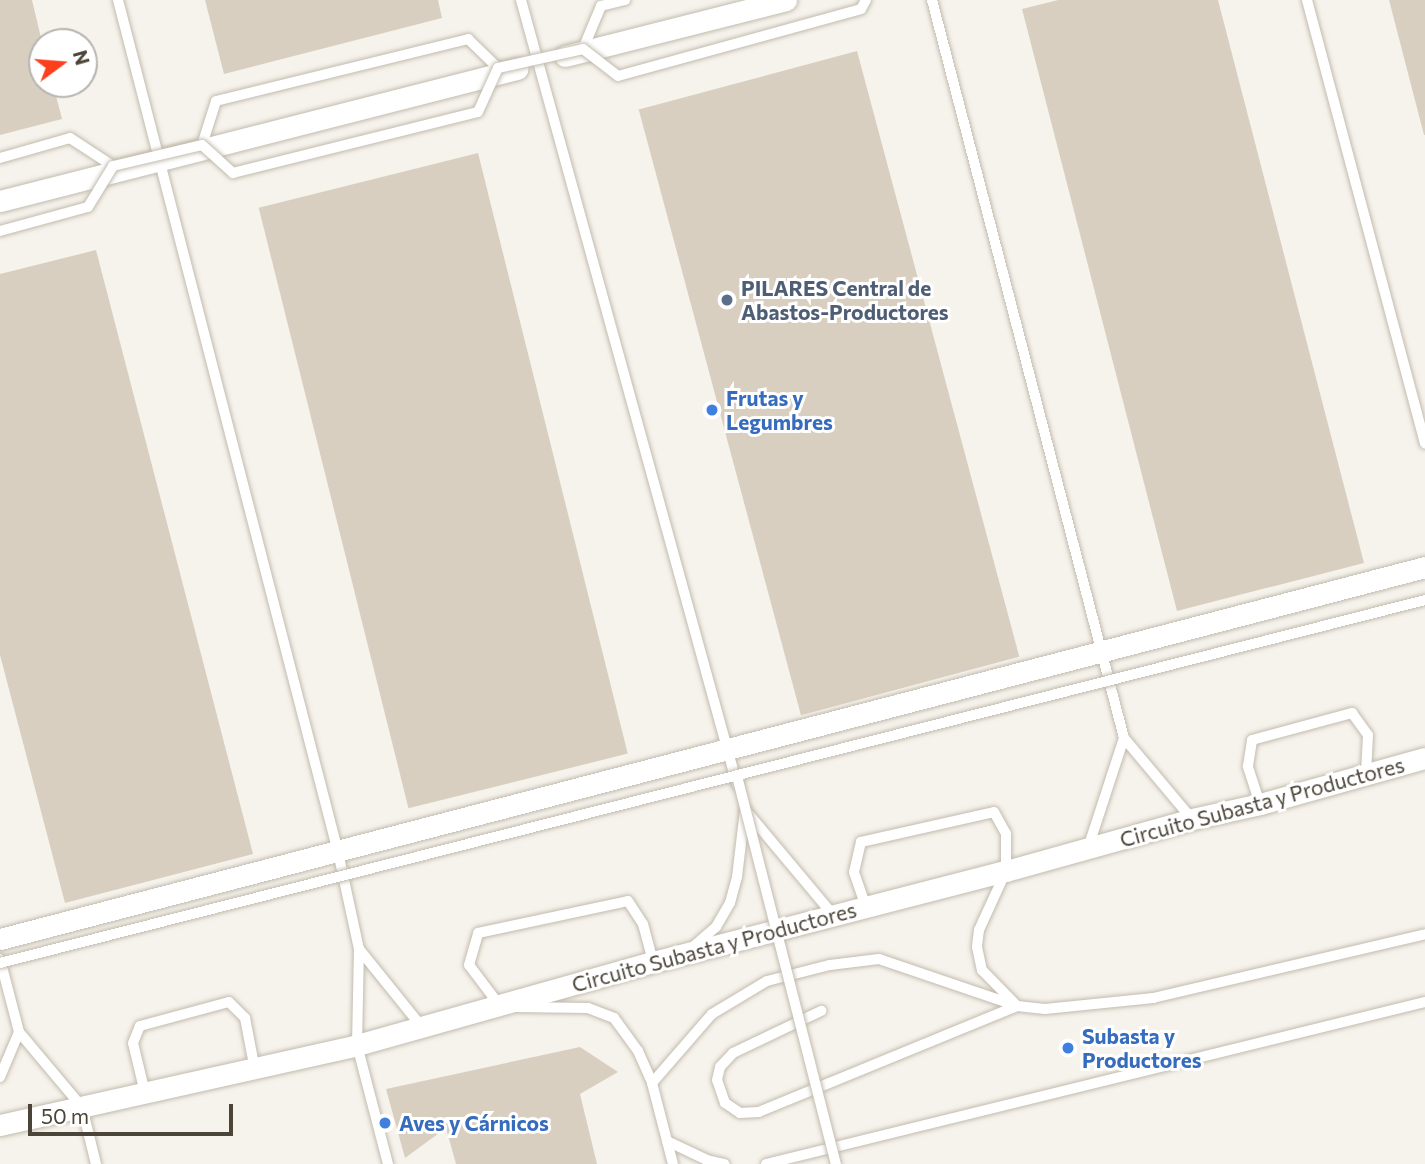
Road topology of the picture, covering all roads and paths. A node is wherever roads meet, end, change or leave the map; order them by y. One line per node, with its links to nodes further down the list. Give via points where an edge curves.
1 (118, 0): 13 (lane)
2 (521, 0): 9 (lane)
3 (625, 0): 8 (lane, via 601,6)
4 (786, 0): 9 (street)
5 (866, 0): 8 (lane, bridge, via 861,9 618,76)
6 (932, 0): 20 (lane)
7 (1307, 0): 17 (lane)
8 (583, 49): 10 (lane, bridge)
9 (537, 63): 13 (street); 22 (lane)
10 (498, 68): 11 (lane, bridge, via 478,112 233,173); 11 (lane, via 468,39 216,101)
11 (202, 145): 14 (lane, bridge)
12 (0, 158): 14 (lane, via 70,138)
13 (158, 160): 15 (street); 30 (lane)
14 (113, 166): 16 (lane, bridge, via 88,207)
15 (0, 201)
16 (0, 231)
17 (1425, 444)
18 (1425, 567): 20 (street)
19 (1425, 600): 25 (lane, bridge)
20 (1103, 653): 21 (lane); 22 (street)
21 (1124, 738): 28 (lane); 29 (lane)
22 (726, 750): 27 (lane); 30 (street)
23 (1425, 758): 24 (street, Circuito Subasta y Productores)
24 (1366, 774): 26 (street, Circuito Subasta y Productores); 26 (lane, via 1368,735 1352,713 1252,740 1248,766)
25 (737, 776): 38 (lane, bridge); 59 (lane, bridge)
26 (1260, 804): 28 (street, Circuito Subasta y Productores)
27 (745, 810): 33 (lane); 37 (lane, via 730,903 716,927)
28 (1192, 819): 29 (street, Circuito Subasta y Productores)
29 (1088, 848): 31 (street, Circuito Subasta y Productores)
30 (338, 852): 35 (street); 36 (lane)
31 (1006, 871): 32 (street, Circuito Subasta y Productores); 32 (lane, via 1006,834 994,812 862,842 855,872); 42 (lane, via 979,930 977,947 982,970)
32 (866, 907): 33 (street, Circuito Subasta y Productores)
33 (833, 915): 37 (street, Circuito Subasta y Productores)
34 (1425, 934): 42 (lane, via 1153,998 1045,1009)
35 (0, 939)
36 (359, 949): 44 (lane); 46 (lane)
37 (687, 953): 39 (street, Circuito Subasta y Productores)
38 (0, 961): 45 (lane)
39 (653, 962): 41 (street, Circuito Subasta y Productores); 41 (lane, via 643,924 628,901 478,933 469,965)
40 (1425, 1002): 58 (lane)
41 (499, 1006): 44 (street, Circuito Subasta y Productores); 49 (lane, via 589,1008 614,1018 638,1051)
42 (1017, 1006): 43 (lane, via 759,1112 740,1113 725,1103 717,1080 720,1068 733,1053); 49 (lane, via 879,959 830,965 767,981 712,1014)
43 (821, 1011)
44 (422, 1027): 46 (street, Circuito Subasta y Productores)
45 (19, 1032): 48 (lane); 51 (lane)
46 (357, 1045): 47 (street, Circuito Subasta y Productores); 55 (lane)
47 (255, 1070): 50 (street, Circuito Subasta y Productores); 50 (lane, via 245,1018 229,1003 141,1026 133,1043)
48 (0, 1077)
49 (652, 1083): 53 (lane)
50 (145, 1093): 51 (street, Circuito Subasta y Productores)
51 (82, 1107): 52 (street, Circuito Subasta y Productores); 54 (lane)
52 (0, 1125)
53 (667, 1141): 56 (lane); 57 (lane)
54 (96, 1164)
55 (388, 1164)
56 (673, 1164)
57 (725, 1164)
58 (766, 1164)
59 (836, 1164)

